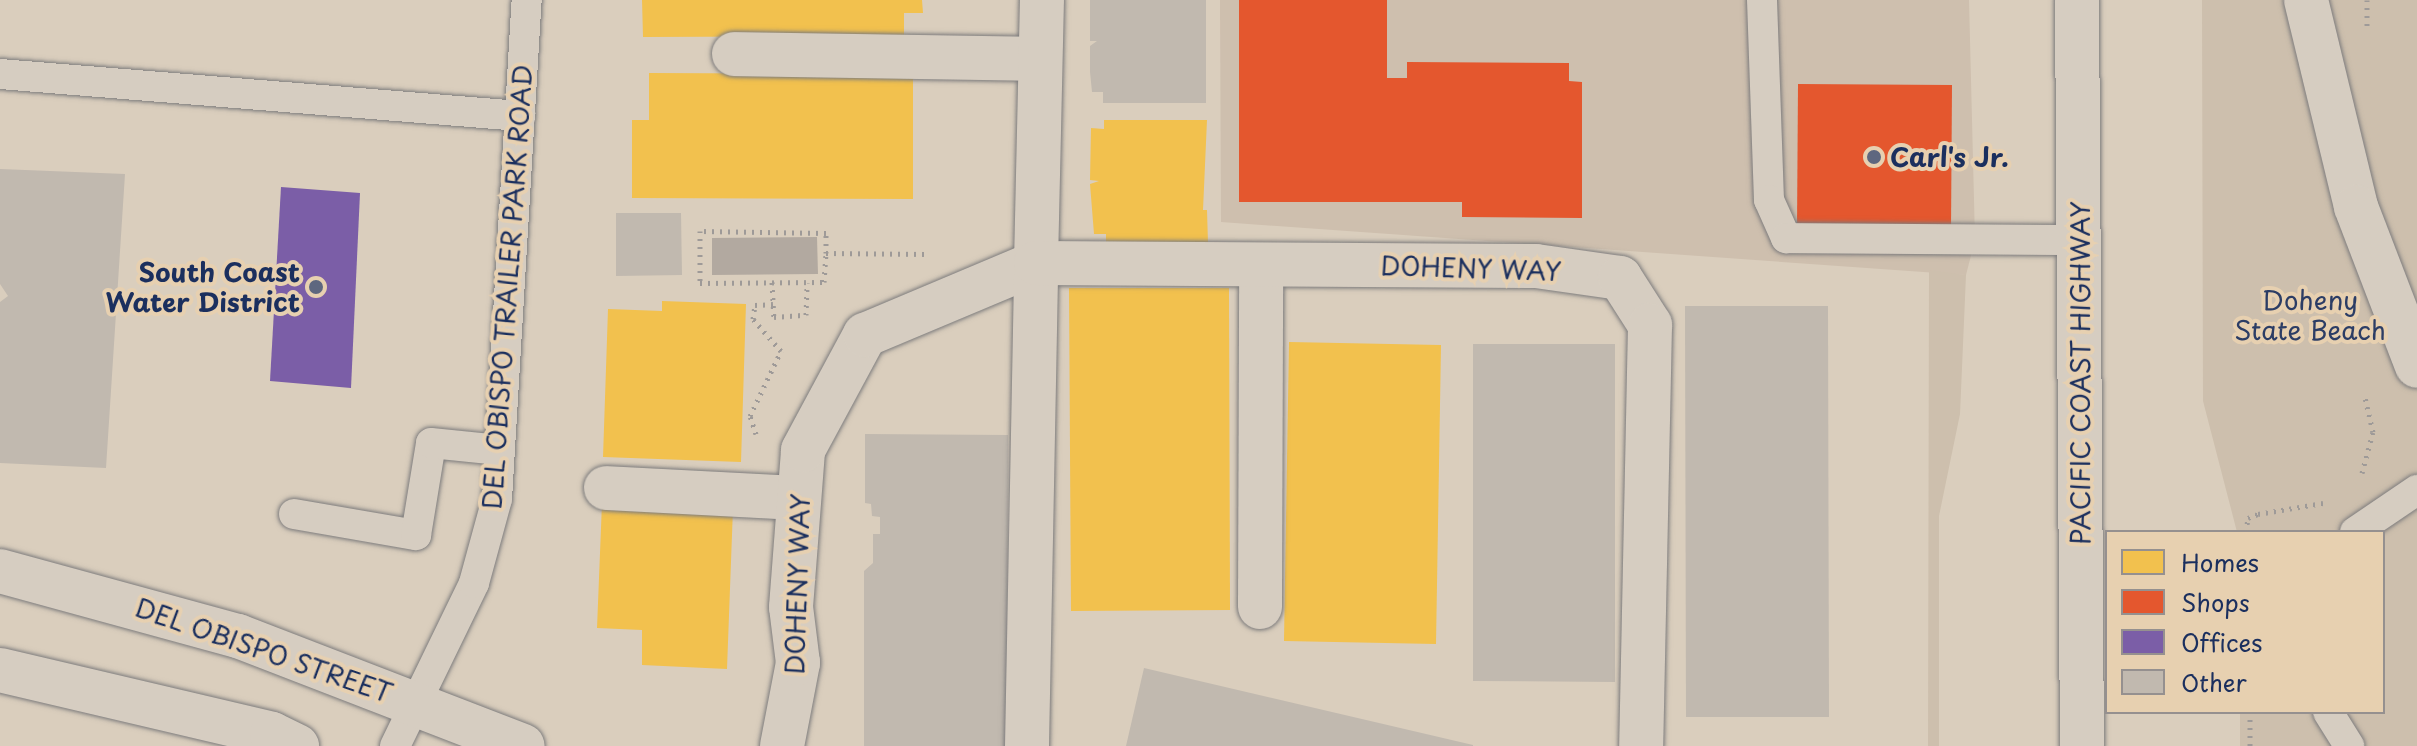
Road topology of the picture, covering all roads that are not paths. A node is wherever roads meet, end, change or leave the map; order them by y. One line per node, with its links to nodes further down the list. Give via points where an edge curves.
1 (527, 0): 9 (lane, DEL OBISPO TRAILER PARK ROAD)
2 (1042, 0): 7 (main road)
3 (1762, 0): 10 (lane, via 1769,200 1786,238)
4 (2077, 0): 10 (main road, PACIFIC COAST HIGHWAY)
5 (2306, 0): 13 (main road, via 2356,207)
6 (734, 54): 7 (main road)
7 (1040, 59): 11 (main road)
8 (0, 74): 9 (lane)
9 (520, 116): 14 (lane, DEL OBISPO TRAILER PARK ROAD)
10 (2080, 240): 31 (main road, PACIFIC COAST HIGHWAY)
11 (1036, 263): 12 (main road, DOHENY WAY); 17 (main road, DOHENY WAY, via 865,335 803,450); 29 (main road)
12 (1261, 265): 21 (main road); 30 (main road, DOHENY WAY, via 1536,266 1620,278 1650,325)
13 (2417, 366)
14 (500, 450): 18 (lane, via 431,443 416,535); 23 (lane, DEL OBISPO TRAILER PARK ROAD, via 497,499 474,583)
15 (606, 488): 17 (main road)
16 (2417, 490): 19 (lane)
17 (799, 498): 28 (main road, DOHENY WAY, via 791,607 798,663)
18 (294, 514)
19 (2358, 530)
20 (0, 571): 23 (main road, DEL OBISPO STREET, via 238,636)
21 (1260, 607)
22 (0, 670): 25 (main road, via 272,734)
23 (413, 701): 26 (lane, DEL OBISPO TRAILER PARK ROAD); 27 (main road, DEL OBISPO STREET)
24 (2329, 714): 32 (lane)
25 (297, 746)
26 (395, 746)
27 (523, 746)
28 (782, 746)
29 (1027, 746)
30 (1641, 746)
31 (2082, 746)
32 (2349, 746)

